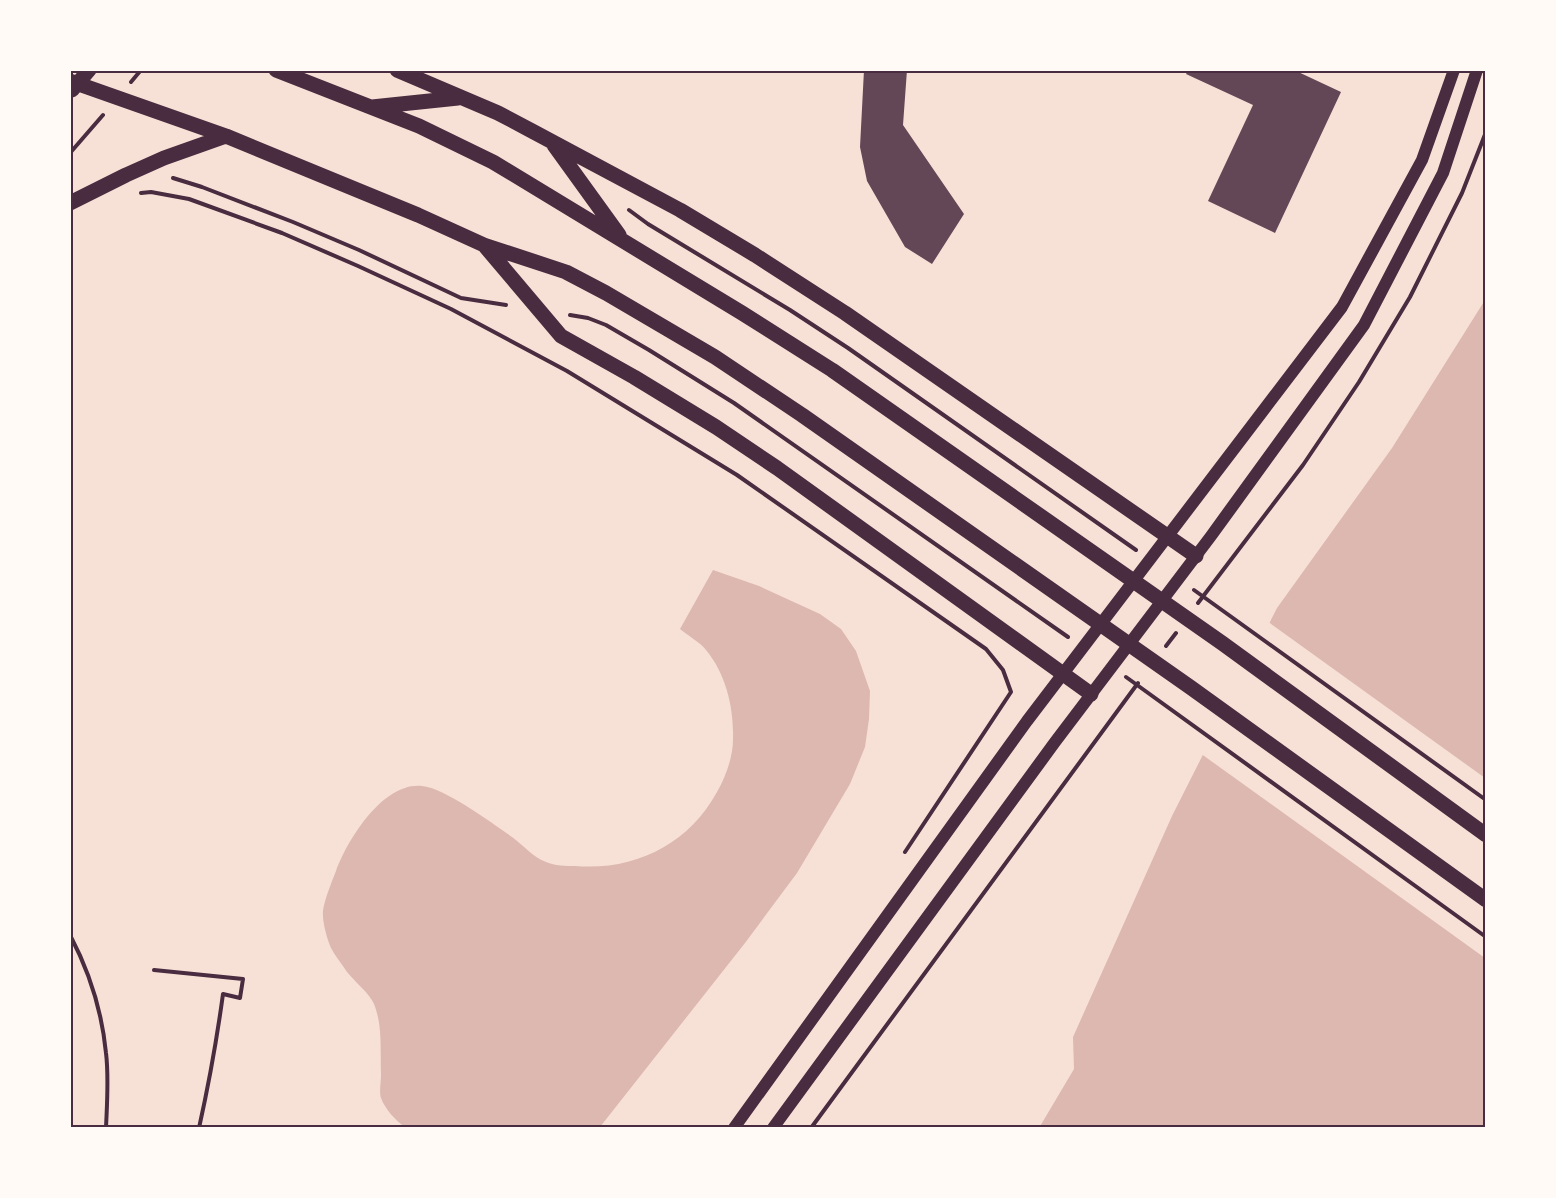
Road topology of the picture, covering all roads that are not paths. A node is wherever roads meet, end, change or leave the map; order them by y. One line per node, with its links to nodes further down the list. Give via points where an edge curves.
1 (89, 70): 6 (main road)
2 (276, 70): 8 (main road)
3 (397, 70): 7 (main road)
4 (1454, 70): 14 (main road, via 1422,160 1342,307)
5 (1477, 70): 15 (main road, via 1443,173 1364,325)
6 (73, 85): 9 (main road)
7 (461, 98): 8 (main road); 10 (main road)
8 (369, 107): 12 (main road, via 493,162)
9 (226, 136): 11 (main road, via 164,158); 13 (main road)
10 (553, 143): 12 (main road); 14 (main road, via 680,210 799,283)
11 (70, 203)
12 (624, 242): 17 (main road, via 832,370 1222,643)
13 (484, 245): 16 (main road, via 561,336 634,376 777,468); 18 (main road, via 566,272 715,357 1190,687)
14 (1168, 536): 15 (main road); 19 (main road, via 1020,731)
15 (1196, 556): 16 (main road)
16 (1091, 694): 20 (main road)
17 (1485, 836)
18 (1485, 900)
19 (734, 1128)
20 (773, 1128)

